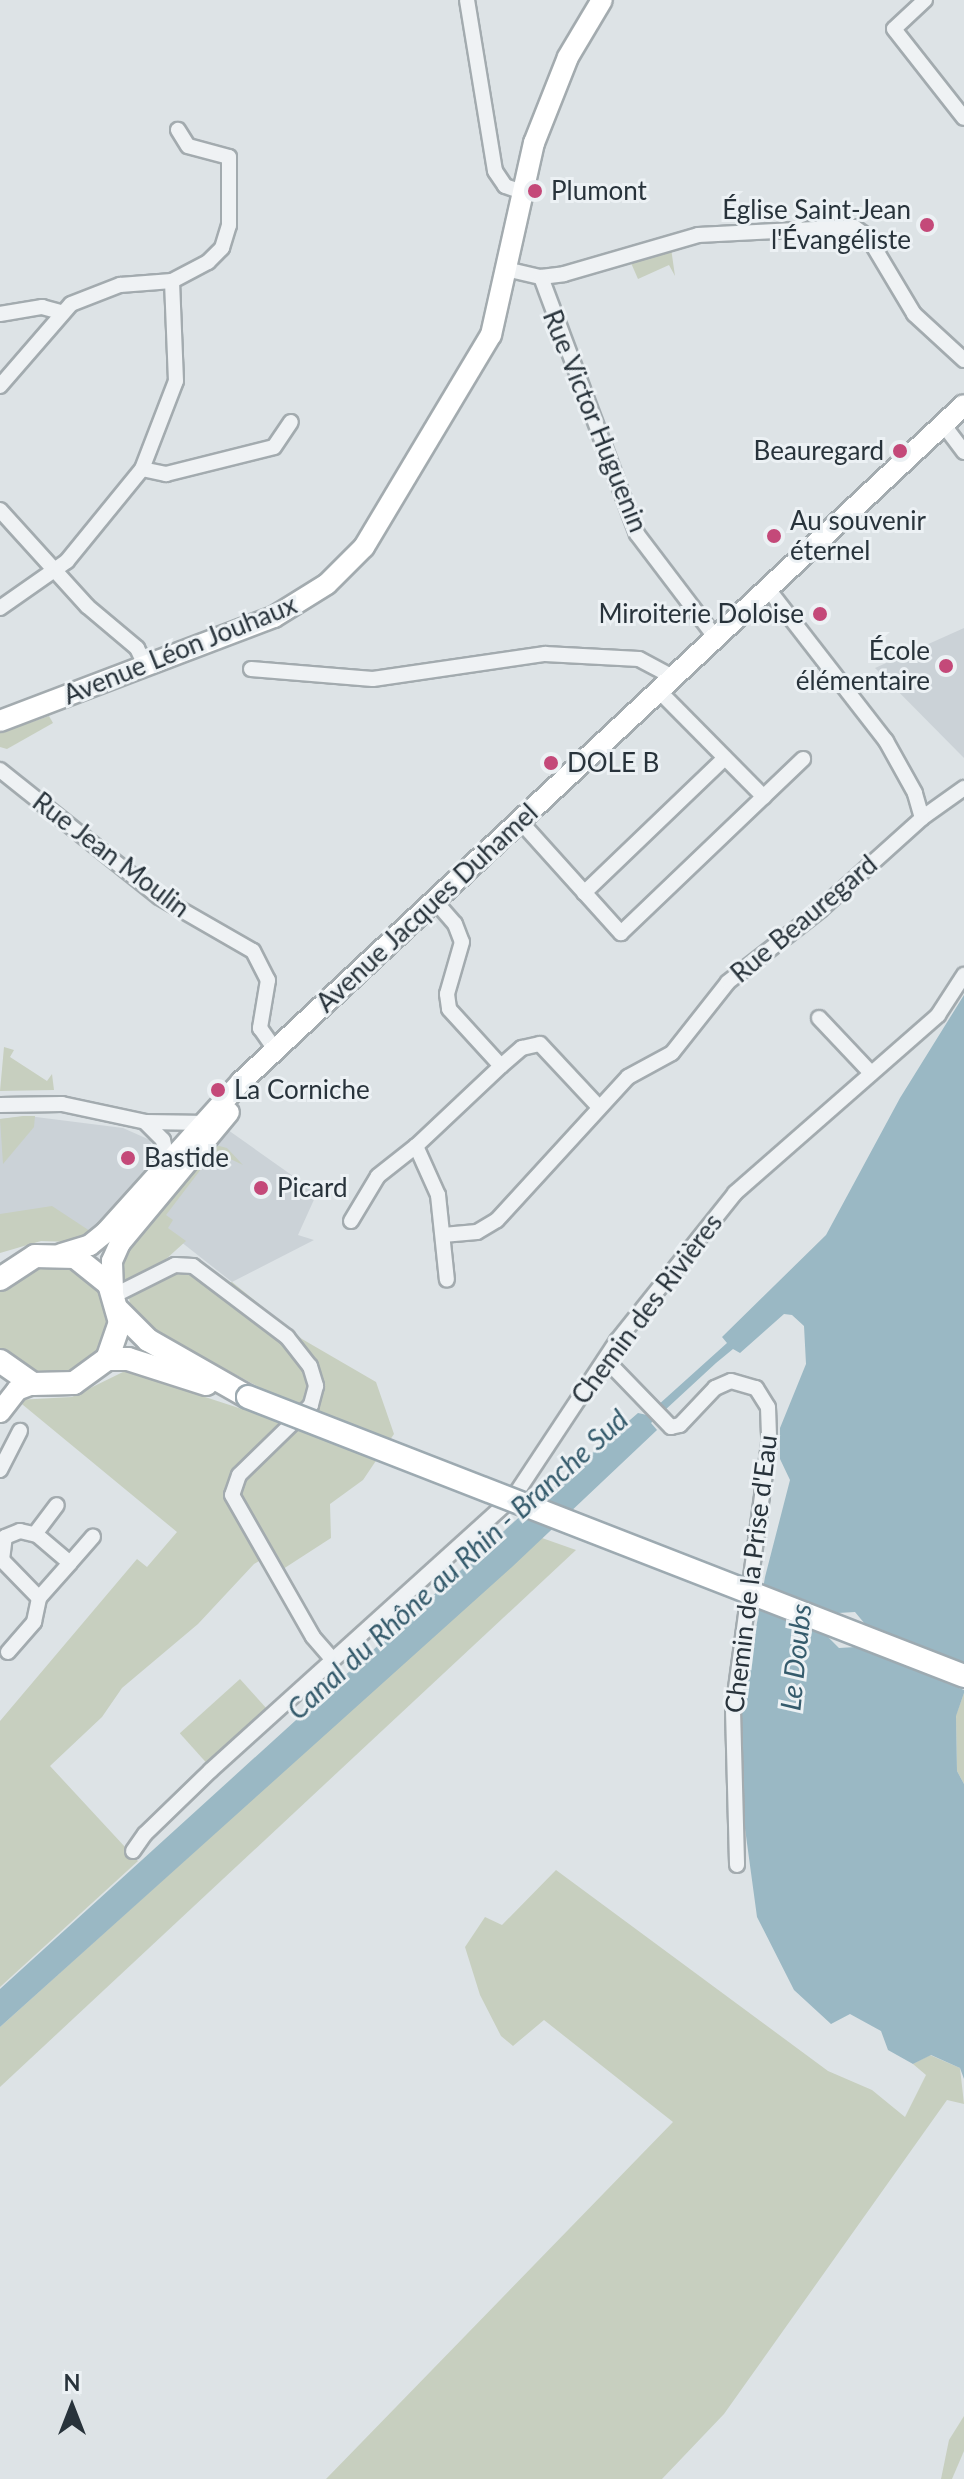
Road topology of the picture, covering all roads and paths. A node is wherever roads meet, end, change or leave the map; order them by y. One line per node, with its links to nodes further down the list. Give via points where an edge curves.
1 (467, 0): 6 (street, via 495,171 505,186)
2 (602, 0): 6 (main road, Avenue Léon Jouhaux, via 557,83)
3 (925, 0): 4 (street, via 894,29)
4 (964, 118)
5 (178, 130): 9 (street, via 188,146 229,157 230,213 222,248)
6 (522, 192): 7 (main road, Avenue Léon Jouhaux)
7 (510, 270): 8 (street); 24 (main road, Avenue Léon Jouhaux, via 499,316 475,369 355,557 292,609)
8 (541, 277): 12 (street, via 582,270 675,238 764,228 858,228 908,307); 23 (street, Rue Victor Huguenin, via 637,534)
9 (172, 281): 10 (street, via 120,285); 18 (street, via 176,381)
10 (61, 312): 11 (street, via 42,307); 13 (street)
11 (0, 314)
12 (964, 360)
13 (0, 386)
14 (964, 405): 16 (main road, Avenue Jacques Duhamel)
15 (291, 422): 18 (street, via 274,447 166,474)
16 (943, 424): 17 (street); 21 (main road, Avenue Jacques Duhamel)
17 (964, 452)
18 (142, 469): 20 (street, via 107,519)
19 (0, 510): 20 (street)
20 (54, 572): 22 (street); 24 (street, via 137,648)
21 (768, 589): 23 (main road, Avenue Jacques Duhamel); 33 (street, via 886,741 915,793)
22 (0, 608)
23 (716, 638): 26 (main road, Avenue Jacques Duhamel)
24 (146, 667): 27 (main road, Avenue Léon Jouhaux)
25 (251, 669): 26 (street, via 373,679 545,654 639,659)
26 (666, 684): 28 (street); 34 (main road, Avenue Jacques Duhamel)
27 (0, 721)
28 (725, 758): 32 (street); 35 (street)
29 (803, 759): 32 (street)
30 (0, 770): 39 (street, Rue Jean Moulin, via 159,897 253,951 268,980 260,1028)
31 (964, 788): 33 (street, Rue Beauregard)
32 (764, 797): 35 (street, via 621,933)
33 (922, 818): 43 (street, Rue Beauregard, via 820,910 728,982 666,1059 628,1077)
34 (520, 821): 35 (street); 36 (main road, Avenue Jacques Duhamel)
35 (584, 893)
36 (435, 901): 39 (main road, Avenue Jacques Duhamel); 40 (street, via 455,924 462,942 447,994 449,1009)
37 (964, 975): 41 (street, Chemin des Rivières, via 938,1015)
38 (819, 1018): 41 (street)
39 (276, 1051): 45 (main road, Avenue Jacques Duhamel)
40 (501, 1066): 43 (street, via 527,1045 540,1044); 46 (street)
41 (870, 1072): 57 (street, Chemin des Rivières, via 735,1193 617,1341)
42 (0, 1105): 44 (street, via 82,1106)
43 (598, 1106): 49 (street, Rue Beauregard, via 497,1220 477,1232)
44 (146, 1122): 45 (street); 47 (street, via 163,1140)
45 (208, 1124): 47 (main road, Avenue Jacques Duhamel); 54 (main road, Avenue Jacques Duhamel, via 120,1243 112,1261)
46 (416, 1146): 48 (street, via 378,1176); 49 (street, via 438,1195)
47 (167, 1159): 50 (main road, Avenue Jacques Duhamel, via 106,1232 90,1245)
48 (351, 1221)
49 (443, 1235): 53 (street)
50 (61, 1254): 51 (main road); 54 (main road, via 95,1268)
51 (8, 1264): 52 (main road)
52 (0, 1279)
53 (447, 1280)
54 (116, 1299): 55 (main road, via 118,1333); 59 (main road, via 148,1340); 71 (street, via 175,1265 193,1266 287,1337 310,1366 316,1386 311,1405 239,1475 232,1495 313,1637)
55 (107, 1359): 58 (main road, via 74,1383); 59 (main road, via 128,1359)
56 (0, 1361): 58 (main road)
57 (607, 1361): 71 (street, Chemin des Rivières, via 515,1495); 74 (street, Chemin de la Prise d'Eau, via 671,1427 680,1425 706,1395 731,1381 756,1388 770,1415 733,1710)
58 (33, 1384): 60 (main road, via 17,1390)
59 (243, 1395): 72 (main road, bridge)
60 (0, 1412)
61 (20, 1431): 62 (street)
62 (0, 1470)
63 (57, 1505): 64 (street)
64 (35, 1534): 65 (street); 67 (street)
65 (2, 1535): 68 (street)
66 (93, 1537): 67 (street)
67 (70, 1563): 69 (street)
68 (3, 1571): 69 (street)
69 (39, 1598): 70 (street, via 34,1622)
70 (8, 1652)
71 (331, 1658): 73 (street, Chemin des Rivières)
72 (964, 1676)
73 (133, 1851)
74 (737, 1865)

